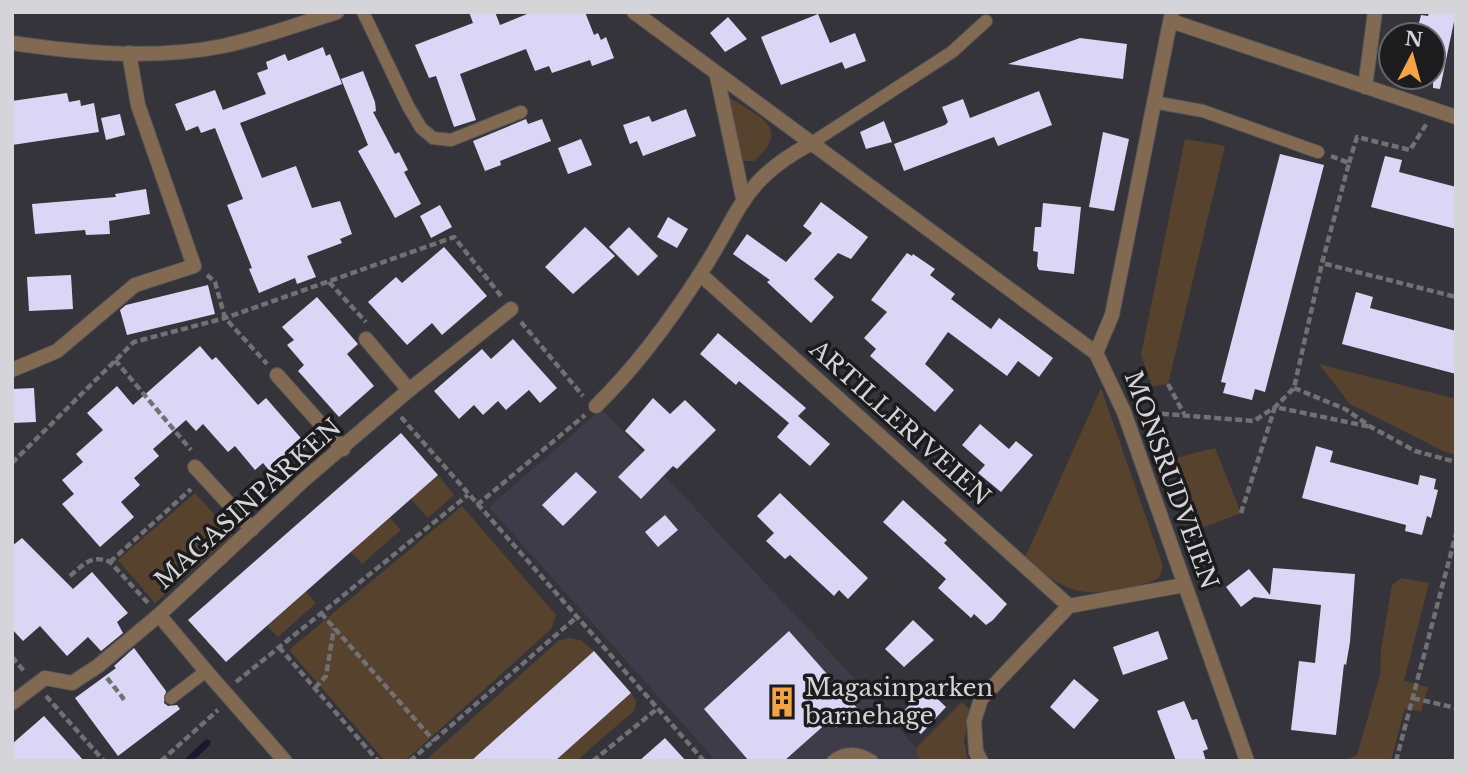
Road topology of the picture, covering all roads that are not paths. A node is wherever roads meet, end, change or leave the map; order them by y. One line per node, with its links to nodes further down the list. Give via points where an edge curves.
1 (337, 12): 8 (street, via 223,46)
2 (363, 12): 12 (lane, via 427,135 451,140)
3 (634, 12): 9 (street, MONSRUDVEIEN)
4 (1375, 12): 10 (street)
5 (1171, 17): 10 (street); 11 (street)
6 (986, 21): 14 (lane, via 952,52)
7 (12, 43): 8 (street)
8 (129, 53): 21 (street, via 138,105 194,266 135,285 57,351)
9 (717, 76): 14 (street, MONSRUDVEIEN); 16 (street)
10 (1365, 87): 13 (street)
11 (1153, 102): 15 (lane, via 1203,111); 20 (street, via 1112,316)
12 (521, 112)
13 (1456, 117)
14 (810, 144): 16 (street, via 774,166); 20 (street, MONSRUDVEIEN)
15 (1318, 152)
16 (743, 198): 17 (street)
17 (700, 274): 24 (street, via 642,355); 29 (street, ARTILLERIVEIEN)
18 (511, 309): 23 (street, MAGASINPARKEN)
19 (366, 339): 23 (street)
20 (1096, 353): 28 (street, MONSRUDVEIEN, via 1124,412)
21 (12, 370)
22 (276, 375): 25 (street)
23 (409, 390): 25 (street, MAGASINPARKEN)
24 (595, 407)
25 (343, 449): 27 (street, MAGASINPARKEN)
26 (200, 471): 27 (street)
27 (252, 529): 30 (street, MAGASINPARKEN)
28 (1184, 585): 29 (street); 38 (street, MONSRUDVEIEN)
29 (1069, 606): 37 (street, via 982,699 974,721)
30 (159, 615): 31 (street, MAGASINPARKEN); 33 (street, via 78,681 45,678)
31 (206, 671): 32 (lane); 34 (street, MAGASINPARKEN)
32 (171, 698)
33 (12, 703)
34 (285, 761)
35 (832, 761): 36 (lane, via 854,753)
36 (872, 761)
37 (981, 761)
38 (1247, 761)

